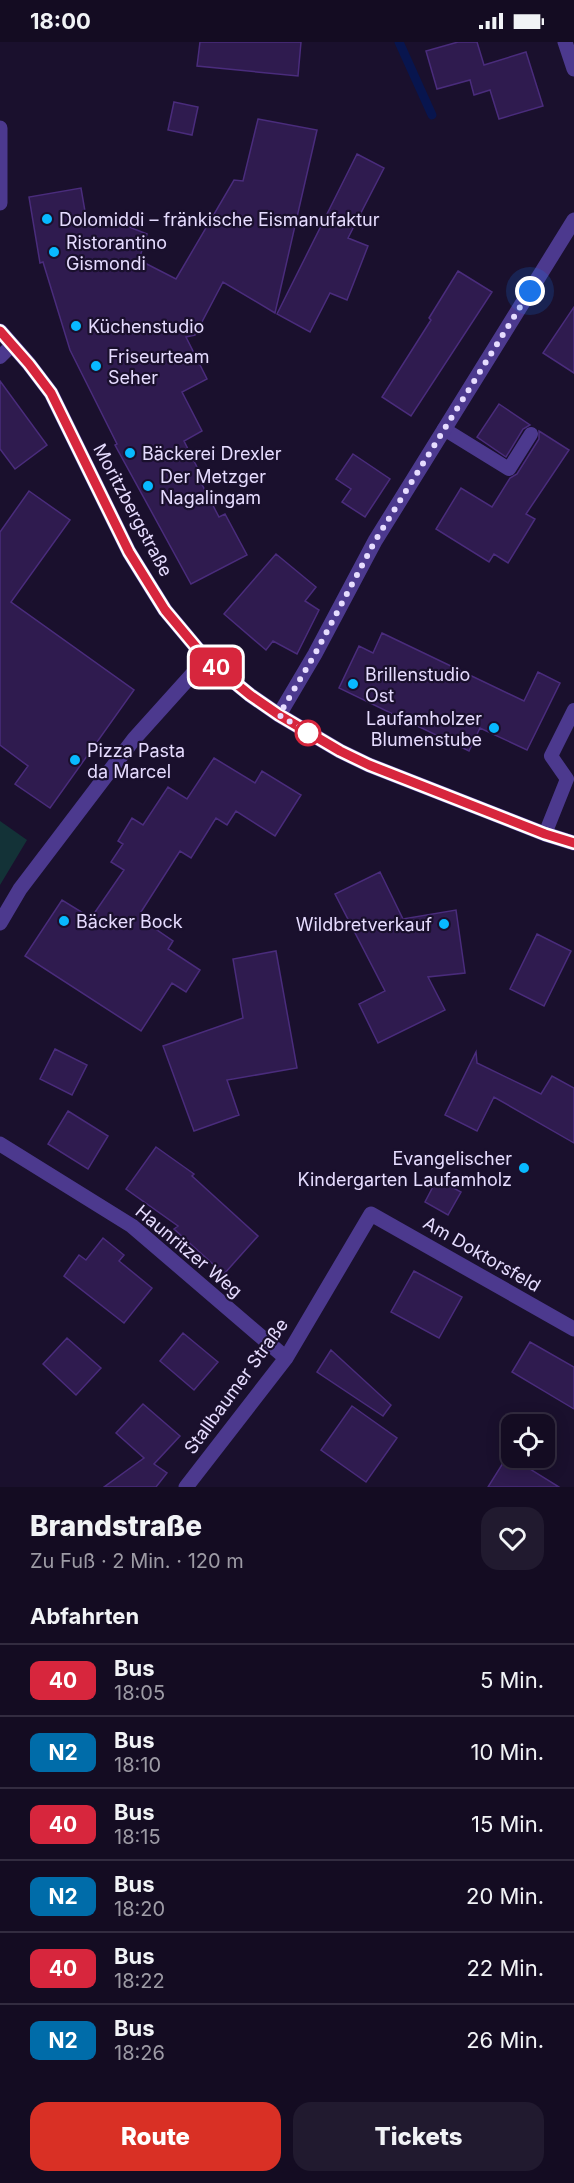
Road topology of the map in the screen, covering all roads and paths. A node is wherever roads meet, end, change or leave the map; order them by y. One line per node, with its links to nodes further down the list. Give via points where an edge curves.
1 (566, 42): 2 (street)
2 (574, 69)
3 (0, 128): 4 (street)
4 (0, 203)
5 (574, 220): 9 (street)
6 (0, 331): 7 (street, Moritzbergstraße)
7 (12, 345): 8 (lane); 11 (street, Moritzbergstraße, via 51,393 129,552 165,610)
8 (0, 357)
9 (444, 429): 10 (lane, via 509,469); 13 (street, via 375,541)
10 (531, 434)
11 (206, 659): 13 (street, Moritzbergstraße); 16 (street, via 134,739 20,889)
12 (574, 711): 14 (lane, via 551,756 567,779)
13 (279, 715): 14 (street, Moritzbergstraße, via 369,765)
14 (545, 834): 15 (street, Moritzbergstraße)
15 (574, 843)
16 (0, 923)
17 (0, 1144): 20 (street, Haunritzer Weg, via 132,1226)
18 (371, 1214): 19 (street, Am Doktorsfeld); 20 (street, Stallbaumer Straße)
19 (574, 1329)
20 (286, 1358): 21 (street, Stallbaumer Straße)
21 (186, 1487)

